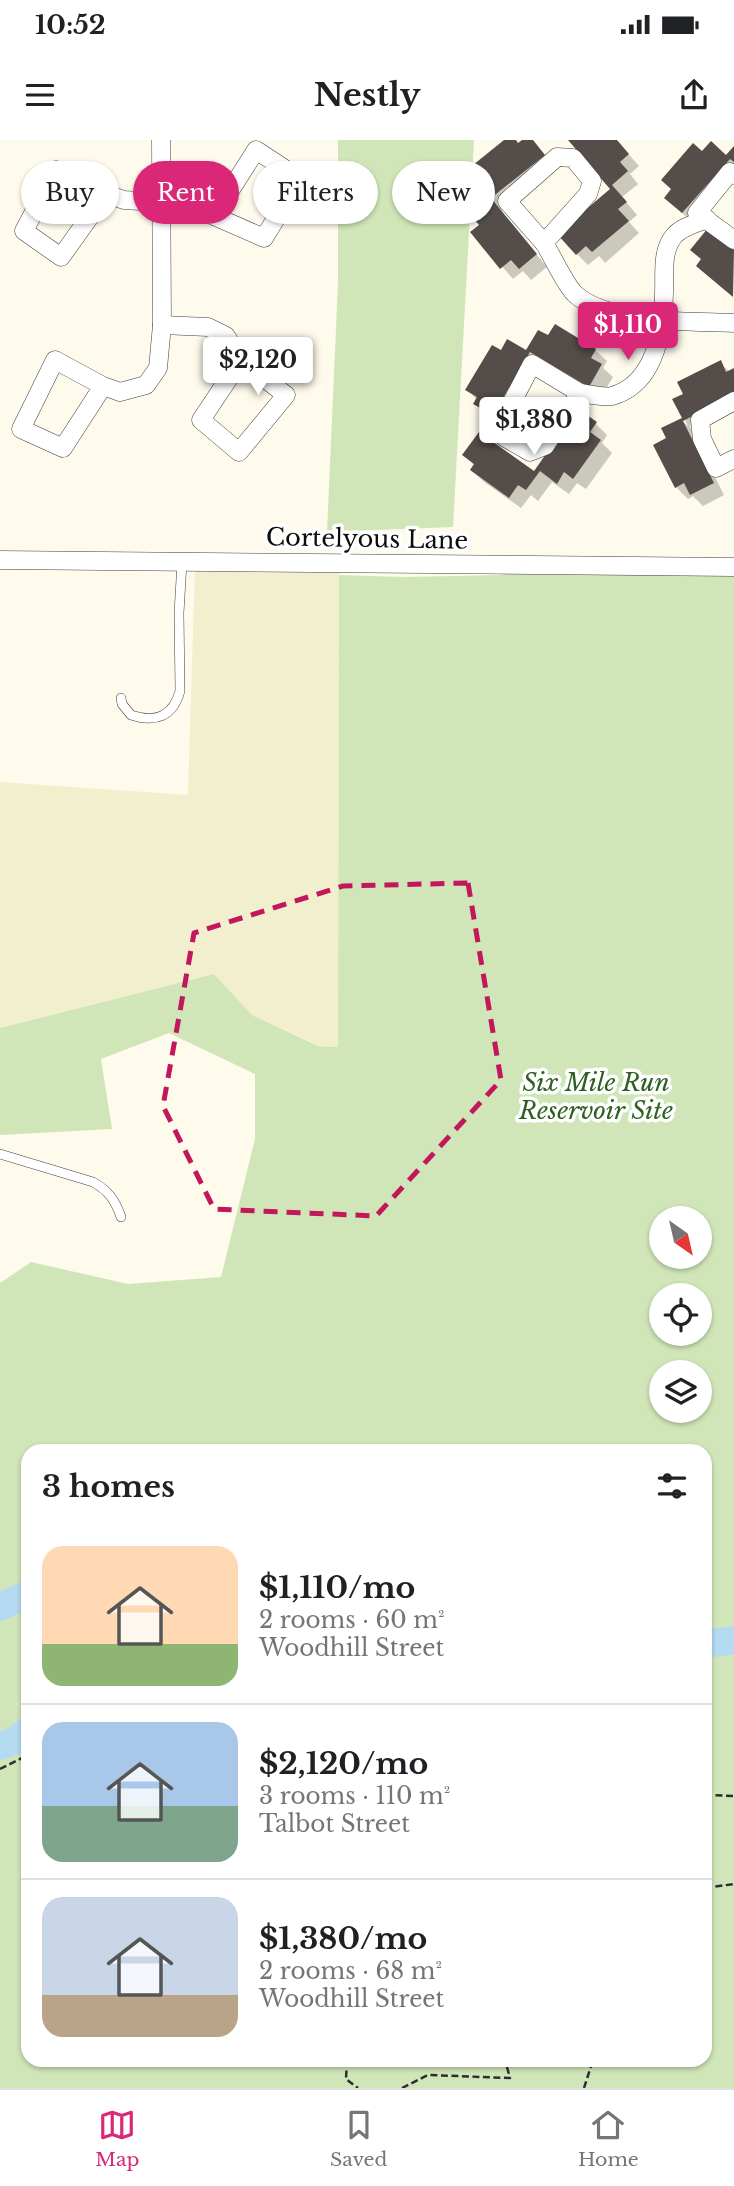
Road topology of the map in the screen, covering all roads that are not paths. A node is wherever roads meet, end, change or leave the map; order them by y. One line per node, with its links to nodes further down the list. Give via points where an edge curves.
1 (161, 140): 2 (street)
2 (161, 161)
3 (734, 175): 6 (street, via 730,172 697,213)
4 (106, 194): 4 (street, via 61,257 24,231 56,170)
5 (214, 216): 5 (street, via 257,150 300,179 264,238)
6 (707, 219): 8 (street); 10 (street, via 674,235 665,255)
7 (161, 224): 12 (street)
8 (734, 240)
9 (544, 243): 9 (street, via 507,201 557,157 573,158 592,181 588,194); 10 (street, via 574,293 596,308)
10 (664, 319): 11 (street); 15 (street, via 643,376 610,397)
11 (734, 323)
12 (162, 325): 13 (street, via 208,327 226,336); 14 (street, via 158,368 146,385 120,392)
13 (241, 360): 13 (street, via 286,395 239,452 201,420)
14 (103, 386): 14 (street, via 63,449 20,429 55,360)
15 (580, 393): 15 (street, via 532,364 500,425 504,438 530,452 545,446)
16 (734, 401): 17 (street, via 701,420 702,439 716,468)
17 (734, 459)
18 (0, 560): 19 (street, Cortelyous Lane)
19 (182, 562): 20 (street, Cortelyous Lane); 21 (lane, via 177,701 163,717 153,719 131,715)
20 (734, 567)
21 (121, 698)
22 (0, 1154): 23 (lane, via 93,1182 115,1200)
23 (121, 1217)

